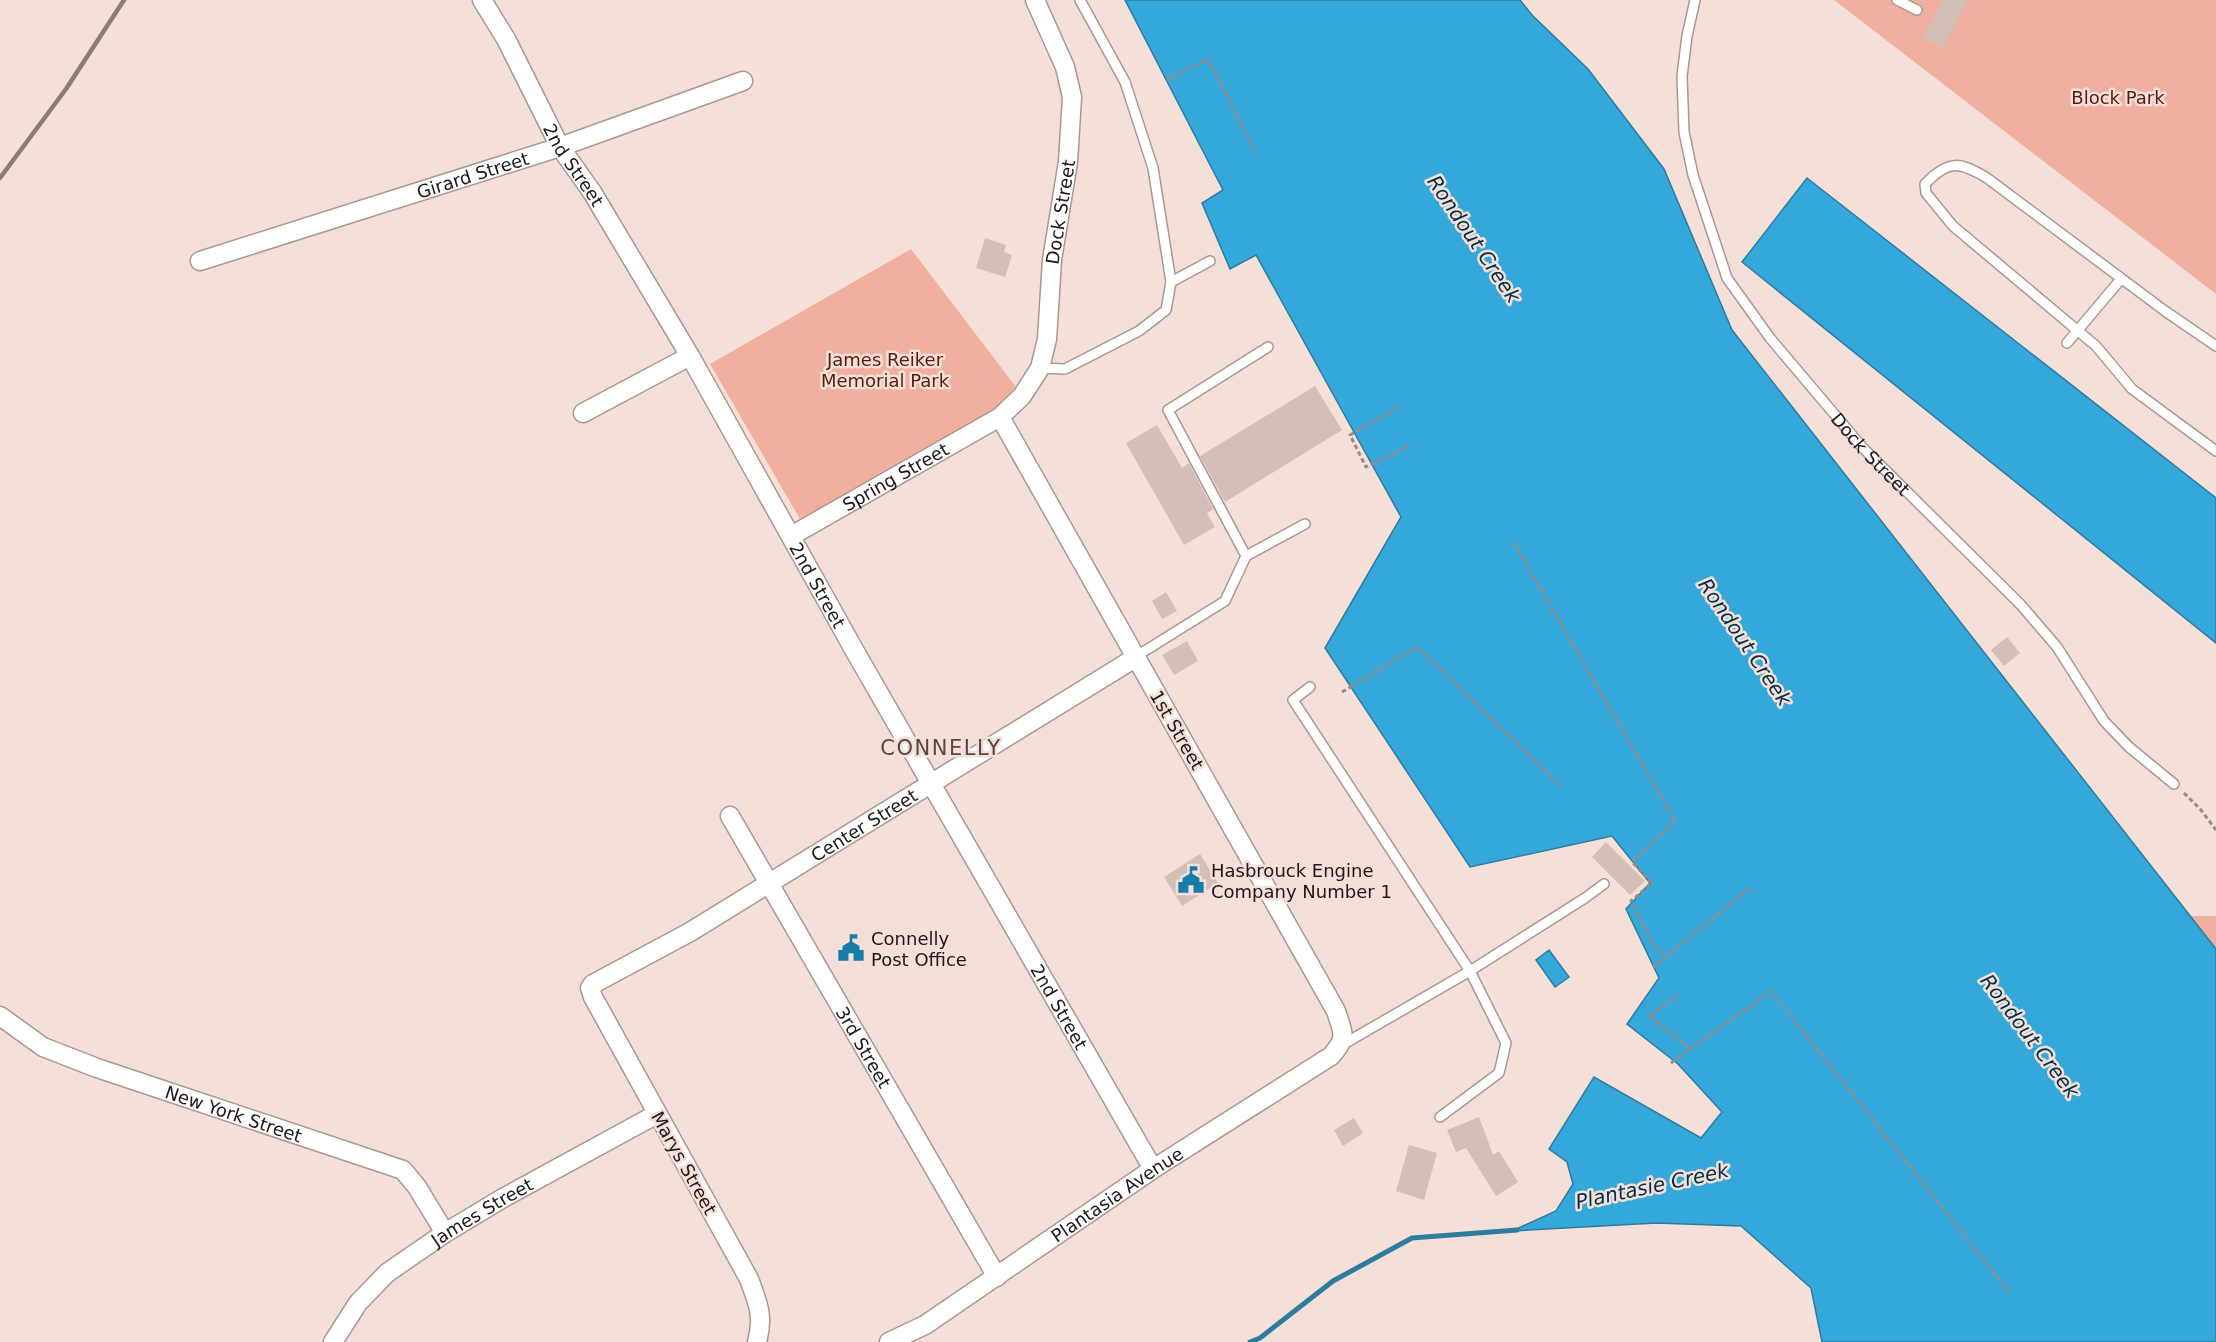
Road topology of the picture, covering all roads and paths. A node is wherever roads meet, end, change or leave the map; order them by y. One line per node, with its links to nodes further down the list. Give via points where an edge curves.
1 (482, 0): 9 (street, 2nd Street)
2 (1035, 0): 20 (street, Dock Street, via 1065,67 1072,97 1068,162 1052,260 1047,339)
3 (1080, 0): 14 (lane, via 1125,82 1153,168)
4 (1695, 0): 34 (lane, Dock Street, via 1682,76 1684,132 1693,175 1727,278 1770,338 1863,448 2021,605 2057,647 2104,722)
5 (1897, 0): 6 (lane)
6 (1917, 10)
7 (1167, 80): 10 (path, via 1208,59)
8 (743, 81): 9 (street, Girard Street)
9 (560, 147): 11 (street, Girard Street); 19 (street, 2nd Street, via 592,192)
10 (1256, 154)
11 (200, 261)
12 (1210, 261): 14 (lane)
13 (2121, 279): 15 (lane); 15 (lane, via 1964,165 1948,167 1924,184 1926,194 1953,226); 18 (lane)
14 (1171, 282): 20 (lane, via 1166,310 1139,331 1065,369)
15 (2077, 330): 16 (lane); 25 (lane, via 2132,389)
16 (2067, 343)
17 (1268, 346): 29 (lane, via 1168,410)
18 (2216, 346)
19 (690, 356): 22 (street); 27 (street, 2nd Street)
20 (1040, 368): 23 (street, Dock Street, via 1022,396)
21 (1399, 407): 24 (path, via 1350,435 1366,467)
22 (583, 413)
23 (1000, 417): 27 (street, Spring Street); 30 (street, 1st Street)
24 (1411, 445)
25 (2216, 451)
26 (1305, 524): 29 (lane)
27 (791, 536): 33 (street, 2nd Street)
28 (1514, 543): 41 (path, via 1675,821 1632,862 1652,883 1631,902)
29 (1246, 556): 30 (lane, via 1225,601)
30 (1135, 658): 33 (street, Center Street); 47 (street, 1st Street, via 1336,1011)
31 (1310, 687): 43 (lane, via 1293,700)
32 (1342, 692): 35 (path, via 1417,646)
33 (931, 783): 38 (street, Center Street); 52 (street, 2nd Street)
34 (2174, 784): 37 (path, via 2202,810)
35 (1562, 786)
36 (730, 816): 38 (street, 3rd Street)
37 (2216, 830)
38 (769, 883): 44 (street, Center Street); 54 (street, 3rd Street)
39 (1604, 884): 43 (lane)
40 (1750, 888): 41 (path)
41 (1664, 958): 42 (path)
42 (1653, 967)
43 (1470, 971): 47 (lane); 51 (lane, via 1506,1043 1499,1073)
44 (590, 988): 50 (street, Marys Street)
45 (1677, 996): 48 (path, via 1649,1016)
46 (0, 1016): 53 (street, New York Street, via 43,1047 97,1068 403,1170)
47 (1342, 1045): 52 (street, Plantasia Avenue, via 1331,1056)
48 (1691, 1049): 49 (path); 55 (path, via 1771,991)
49 (1671, 1063)
50 (657, 1114): 53 (street, James Street); 57 (street, Marys Street, via 749,1279 760,1309)
51 (1440, 1117)
52 (1153, 1169): 54 (street, Plantasia Avenue)
53 (444, 1233): 56 (street, James Street, via 387,1273 358,1303)
54 (997, 1277): 58 (street, Plantasia Avenue, via 925,1325)
55 (2010, 1293)
56 (333, 1342)
57 (757, 1342)
58 (889, 1342)

